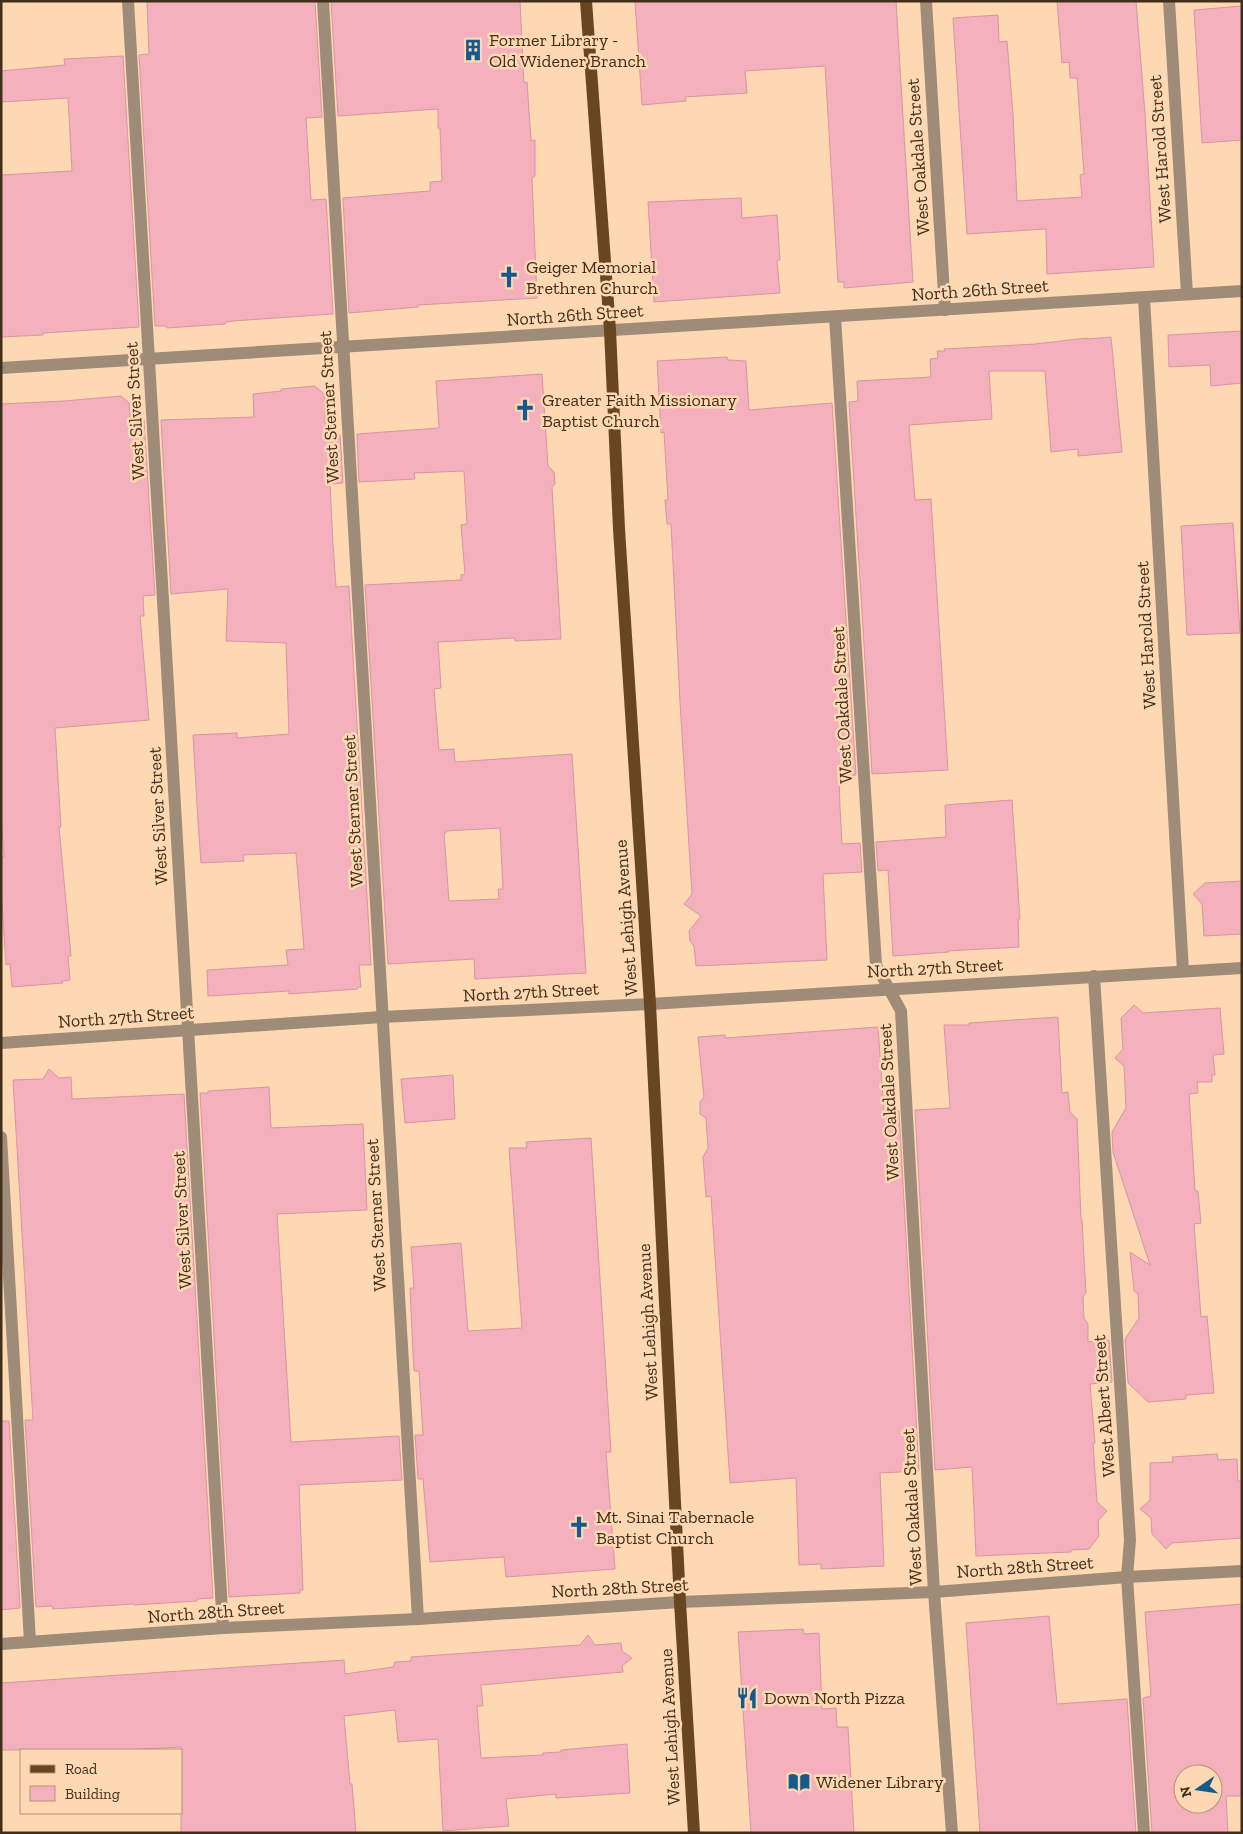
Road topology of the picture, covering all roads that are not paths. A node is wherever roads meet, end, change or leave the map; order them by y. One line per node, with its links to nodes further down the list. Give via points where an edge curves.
1 (128, 1): 13 (street, West Silver Street)
2 (322, 1): 12 (street, West Sterner Street)
3 (586, 1): 11 (main road, West Lehigh Avenue)
4 (926, 1): 9 (street, West Oakdale Street)
5 (1169, 1): 7 (street, West Harold Street)
6 (1242, 291): 7 (street, North 26th Street)
7 (1186, 294): 8 (street, North 26th Street)
8 (1144, 298): 9 (street, North 26th Street); 16 (street, West Harold Street)
9 (945, 310): 10 (street, North 26th Street)
10 (835, 317): 11 (street, North 26th Street); 18 (street, West Oakdale Street, via 876,965)
11 (610, 330): 12 (street, North 26th Street); 19 (main road, West Lehigh Avenue, via 619,529)
12 (343, 348): 13 (street, North 26th Street); 20 (street, West Sterner Street)
13 (149, 359): 14 (street, North 26th Street); 21 (street, West Silver Street)
14 (1, 368)
15 (1242, 968): 16 (street, North 27th Street)
16 (1183, 971): 17 (street, North 27th Street)
17 (1094, 976): 18 (street, North 27th Street); 25 (street, West Albert Street, via 1130,1540)
18 (888, 989): 19 (street, North 27th Street); 26 (street, West Oakdale Street, via 901,1011)
19 (650, 1004): 20 (street, North 27th Street); 27 (main road, West Lehigh Avenue)
20 (382, 1017): 21 (street, North 27th Street); 28 (street, West Sterner Street)
21 (188, 1030): 22 (street, North 27th Street); 29 (street, West Silver Street)
22 (1, 1044)
23 (1, 1137): 30 (street)
24 (1242, 1571): 25 (street, North 28th Street)
25 (1127, 1577): 26 (street, North 28th Street); 34 (street, West Albert Street)
26 (934, 1592): 27 (street, North 28th Street); 33 (street, West Oakdale Street)
27 (680, 1602): 28 (street, North 28th Street); 32 (main road, West Lehigh Avenue)
28 (418, 1618): 29 (street, North 28th Street)
29 (224, 1628): 30 (street, North 28th Street)
30 (30, 1642): 31 (street, North 28th Street)
31 (1, 1644)
32 (694, 1833)
33 (952, 1833)
34 (1144, 1833)

